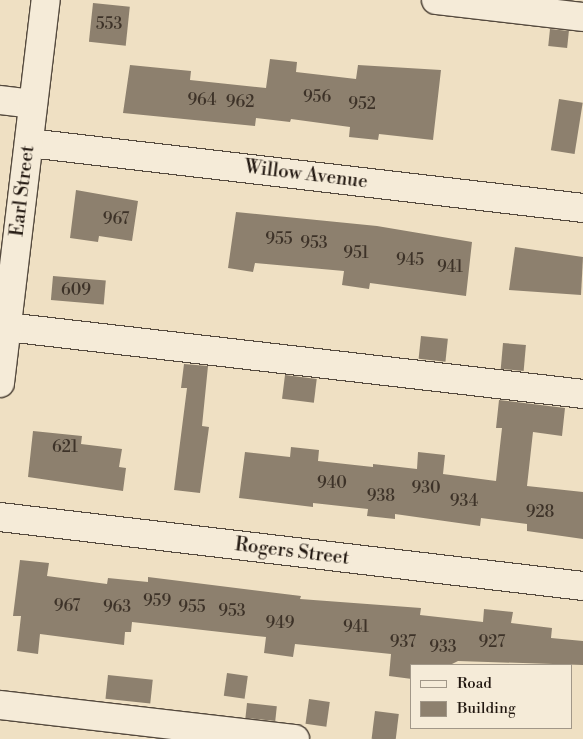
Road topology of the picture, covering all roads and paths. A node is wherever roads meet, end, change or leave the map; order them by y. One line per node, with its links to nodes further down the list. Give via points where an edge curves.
1 (46, 0): 5 (street, Earl Street)
2 (436, 0): 3 (street)
3 (583, 17)
4 (0, 100): 5 (street)
5 (33, 104): 6 (street, Earl Street)
6 (29, 143): 7 (street, Willow Avenue); 8 (street, Earl Street)
7 (583, 208)
8 (7, 327): 9 (street, Earl Street); 10 (street)
9 (0, 383)
10 (583, 394)
11 (0, 517): 12 (street, Rogers Street)
12 (583, 586)
13 (0, 704): 14 (street)
14 (295, 739)

